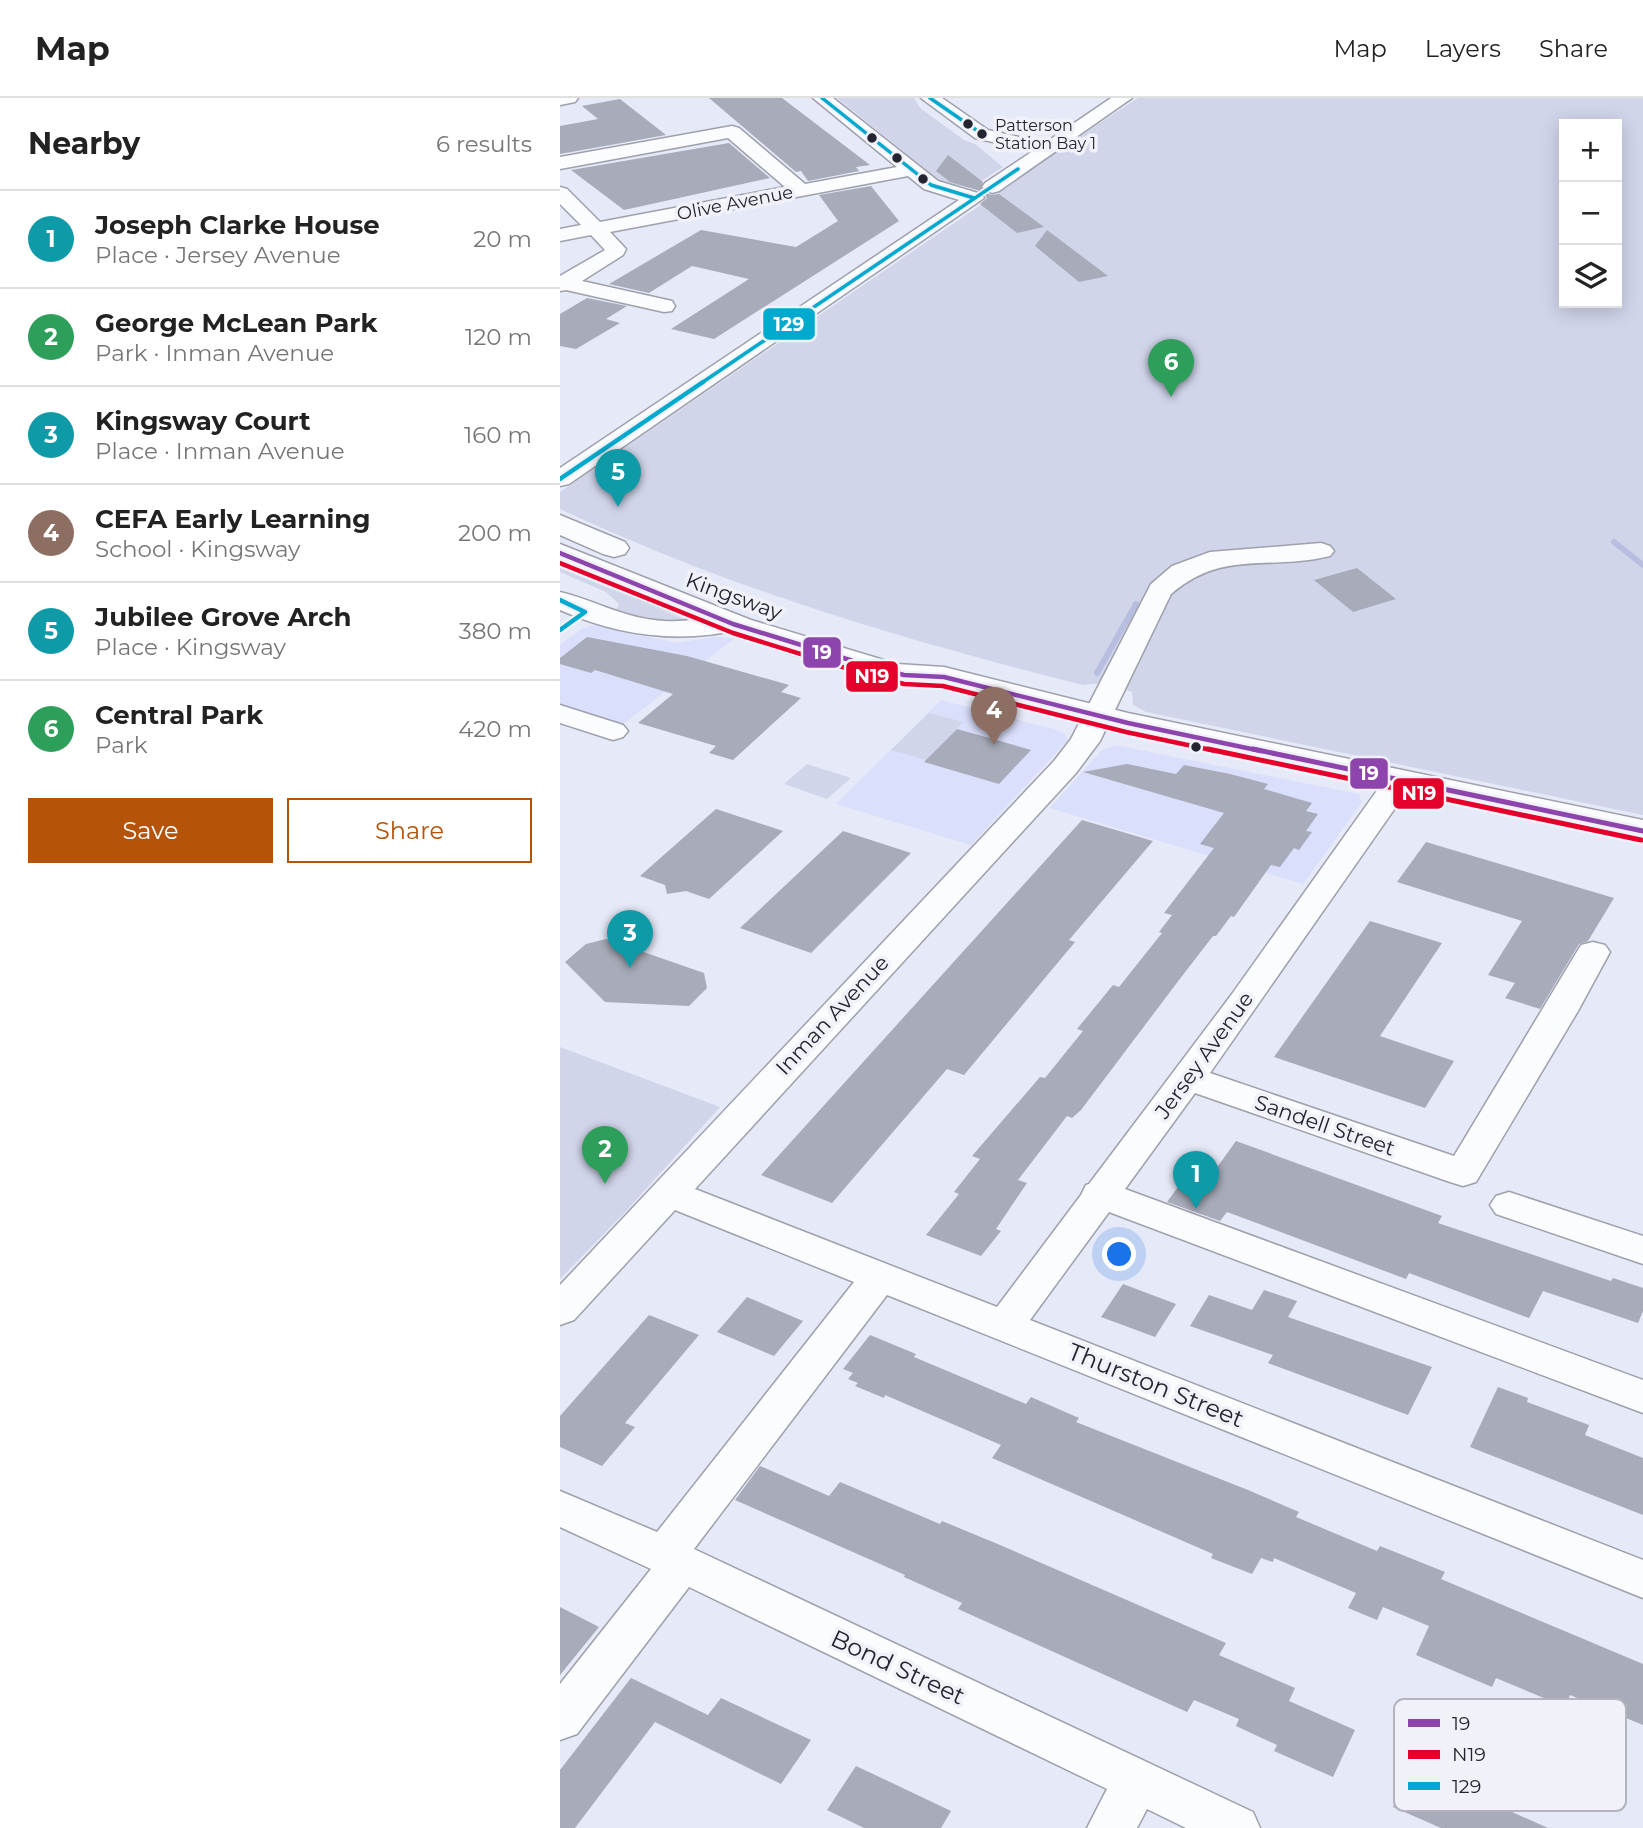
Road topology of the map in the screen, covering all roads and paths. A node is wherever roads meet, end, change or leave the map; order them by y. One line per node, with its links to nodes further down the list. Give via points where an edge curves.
1 (569, 98): 5 (street)
2 (822, 98): 10 (street)
3 (930, 98): 6 (street)
4 (1124, 98): 7 (street)
5 (560, 100)
6 (982, 134): 7 (street); 8 (street, via 978,143)
7 (1049, 149): 8 (street)
8 (1006, 161): 12 (street)
9 (560, 163): 11 (street, via 732,132)
10 (911, 170): 11 (street, Olive Avenue); 12 (street, via 931,185)
11 (800, 190): 14 (street, Olive Avenue)
12 (983, 192): 20 (street)
13 (560, 193): 16 (street)
14 (702, 209): 15 (street); 16 (street, Olive Avenue)
15 (757, 219)
16 (595, 229): 17 (street, Olive Avenue); 18 (street, via 616,248 613,255)
17 (560, 235)
18 (561, 284): 19 (street)
19 (664, 306)
20 (560, 479)
21 (560, 524): 28 (main road, Kingsway, via 728,596 937,662)
22 (1321, 551): 30 (street, Inman Avenue, via 1210,560 1181,572 1160,590)
23 (560, 553): 26 (main road, Kingsway)
24 (560, 600): 25 (street)
25 (585, 612): 26 (street, via 667,631 703,631); 27 (street)
26 (732, 623): 28 (main road, Kingsway, via 920,680)
27 (560, 630)
28 (944, 677): 30 (main road, Kingsway)
29 (560, 714): 31 (street)
30 (1098, 716): 32 (main road, Kingsway); 36 (street, Inman Avenue, via 1062,771)
31 (613, 732)
32 (1399, 781): 33 (main road, Kingsway); 35 (street, Jersey Avenue)
33 (1643, 831)
34 (1593, 952): 35 (street, Sandell Street, via 1463,1173)
35 (1188, 1078): 37 (street, Jersey Avenue)
36 (669, 1193): 40 (street, Thurston Street); 41 (street, Inman Avenue)
37 (1099, 1194): 42 (street, Jersey Avenue); 43 (street)
38 (1509, 1205): 39 (street)
39 (1643, 1250)
40 (881, 1275): 42 (street, Thurston Street); 45 (street)
41 (560, 1310)
42 (1004, 1325): 46 (street, Thurston Street)
43 (1643, 1397)
44 (560, 1508): 45 (street, Bond Street)
45 (673, 1559): 47 (street); 48 (street, Bond Street)
46 (1643, 1579)
47 (560, 1719)
48 (1137, 1781): 49 (street); 50 (street, Bond Street)
49 (1111, 1828)
50 (1236, 1828)

